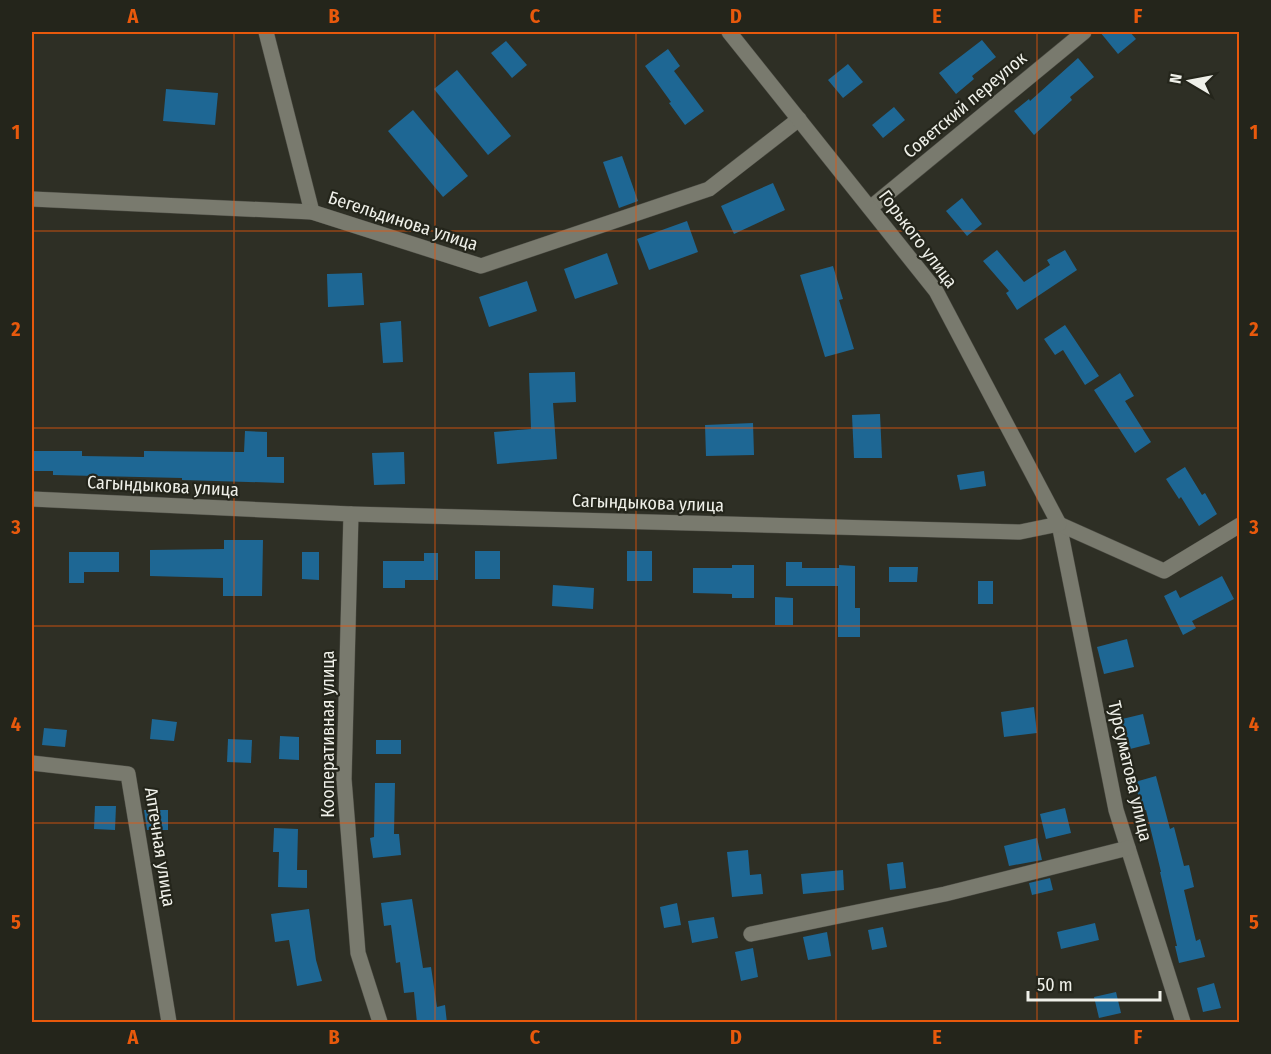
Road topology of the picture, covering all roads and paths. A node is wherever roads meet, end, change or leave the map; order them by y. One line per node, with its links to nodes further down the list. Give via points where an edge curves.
1 (266, 32): 7 (street)
2 (729, 32): 4 (street, Горького улица)
3 (1084, 32): 6 (street, Советский переулок)
4 (799, 119): 6 (street, Горького улица); 7 (street, Бегельдинова улица, via 709,189 481,266)
5 (32, 200): 7 (street, Бегельдинова улица)
6 (870, 208): 10 (street, Горького улица, via 936,291)
7 (312, 212)
8 (32, 499): 9 (street, Сагындыкова улица)
9 (351, 514): 10 (street, Сагындыкова улица, via 1020,532); 16 (street, Кооперативная улица, via 344,779 358,953)
10 (1059, 524): 11 (street, via 1164,571); 13 (street, Турсуматова улица, via 1116,810)
11 (1239, 525)
12 (32, 763): 15 (street, Аптечная улица, via 128,774)
13 (1128, 848): 14 (street, via 945,894); 17 (street, Турсуматова улица)
14 (751, 934)
15 (169, 1023)
16 (380, 1023)
17 (1184, 1023)

